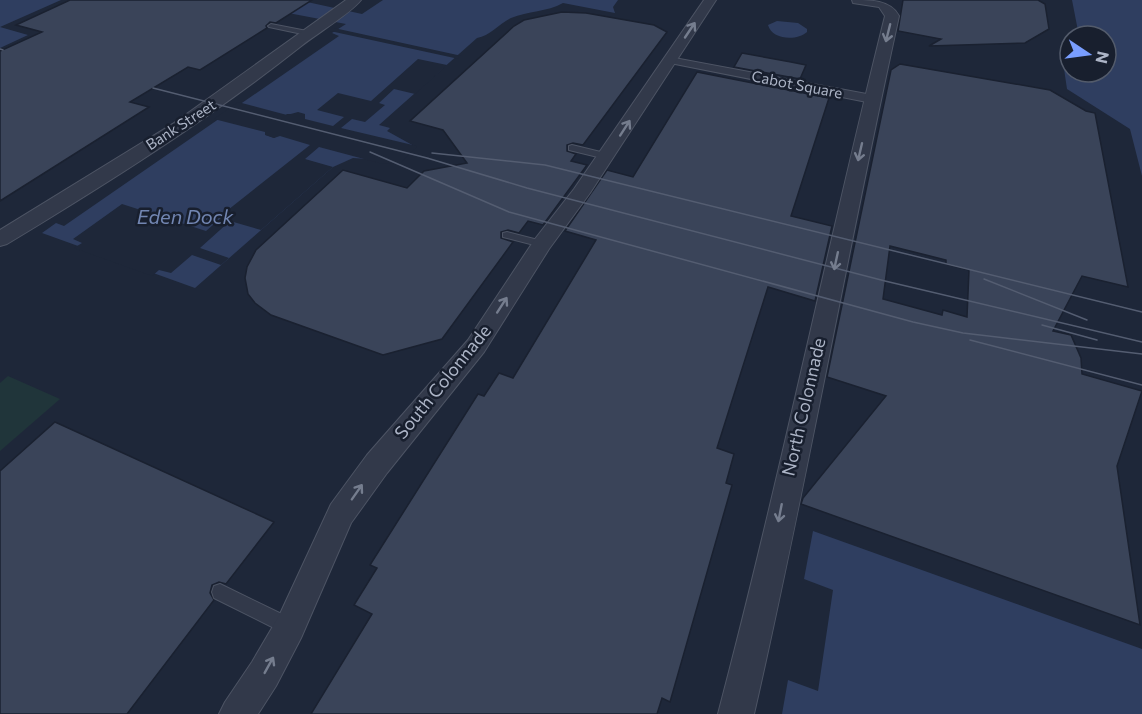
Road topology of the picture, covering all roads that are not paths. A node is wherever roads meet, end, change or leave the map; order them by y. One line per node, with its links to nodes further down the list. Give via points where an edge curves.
1 (356, 0): 5 (street, Bank Street)
2 (710, 0): 6 (street, one-way to 2)
3 (858, 0): 7 (street, one-way to 7, via 885,5 892,16)
4 (271, 26): 5 (lane)
5 (307, 33): 11 (street, Bank Street, via 193,118)
6 (669, 60): 7 (street, Cabot Square); 9 (street, South Colonnade, one-way to 6)
7 (872, 99): 16 (street, North Colonnade, one-way to 16, via 828,334)
8 (572, 148): 9 (lane)
9 (606, 156): 12 (street, South Colonnade)
10 (507, 236): 12 (lane)
11 (0, 239)
12 (542, 244): 14 (street, South Colonnade, one-way to 12, via 341,514 377,464 476,346)
13 (219, 592): 14 (lane)
14 (290, 627): 15 (street, South Colonnade, one-way to 14)
15 (237, 714)
16 (736, 714)

